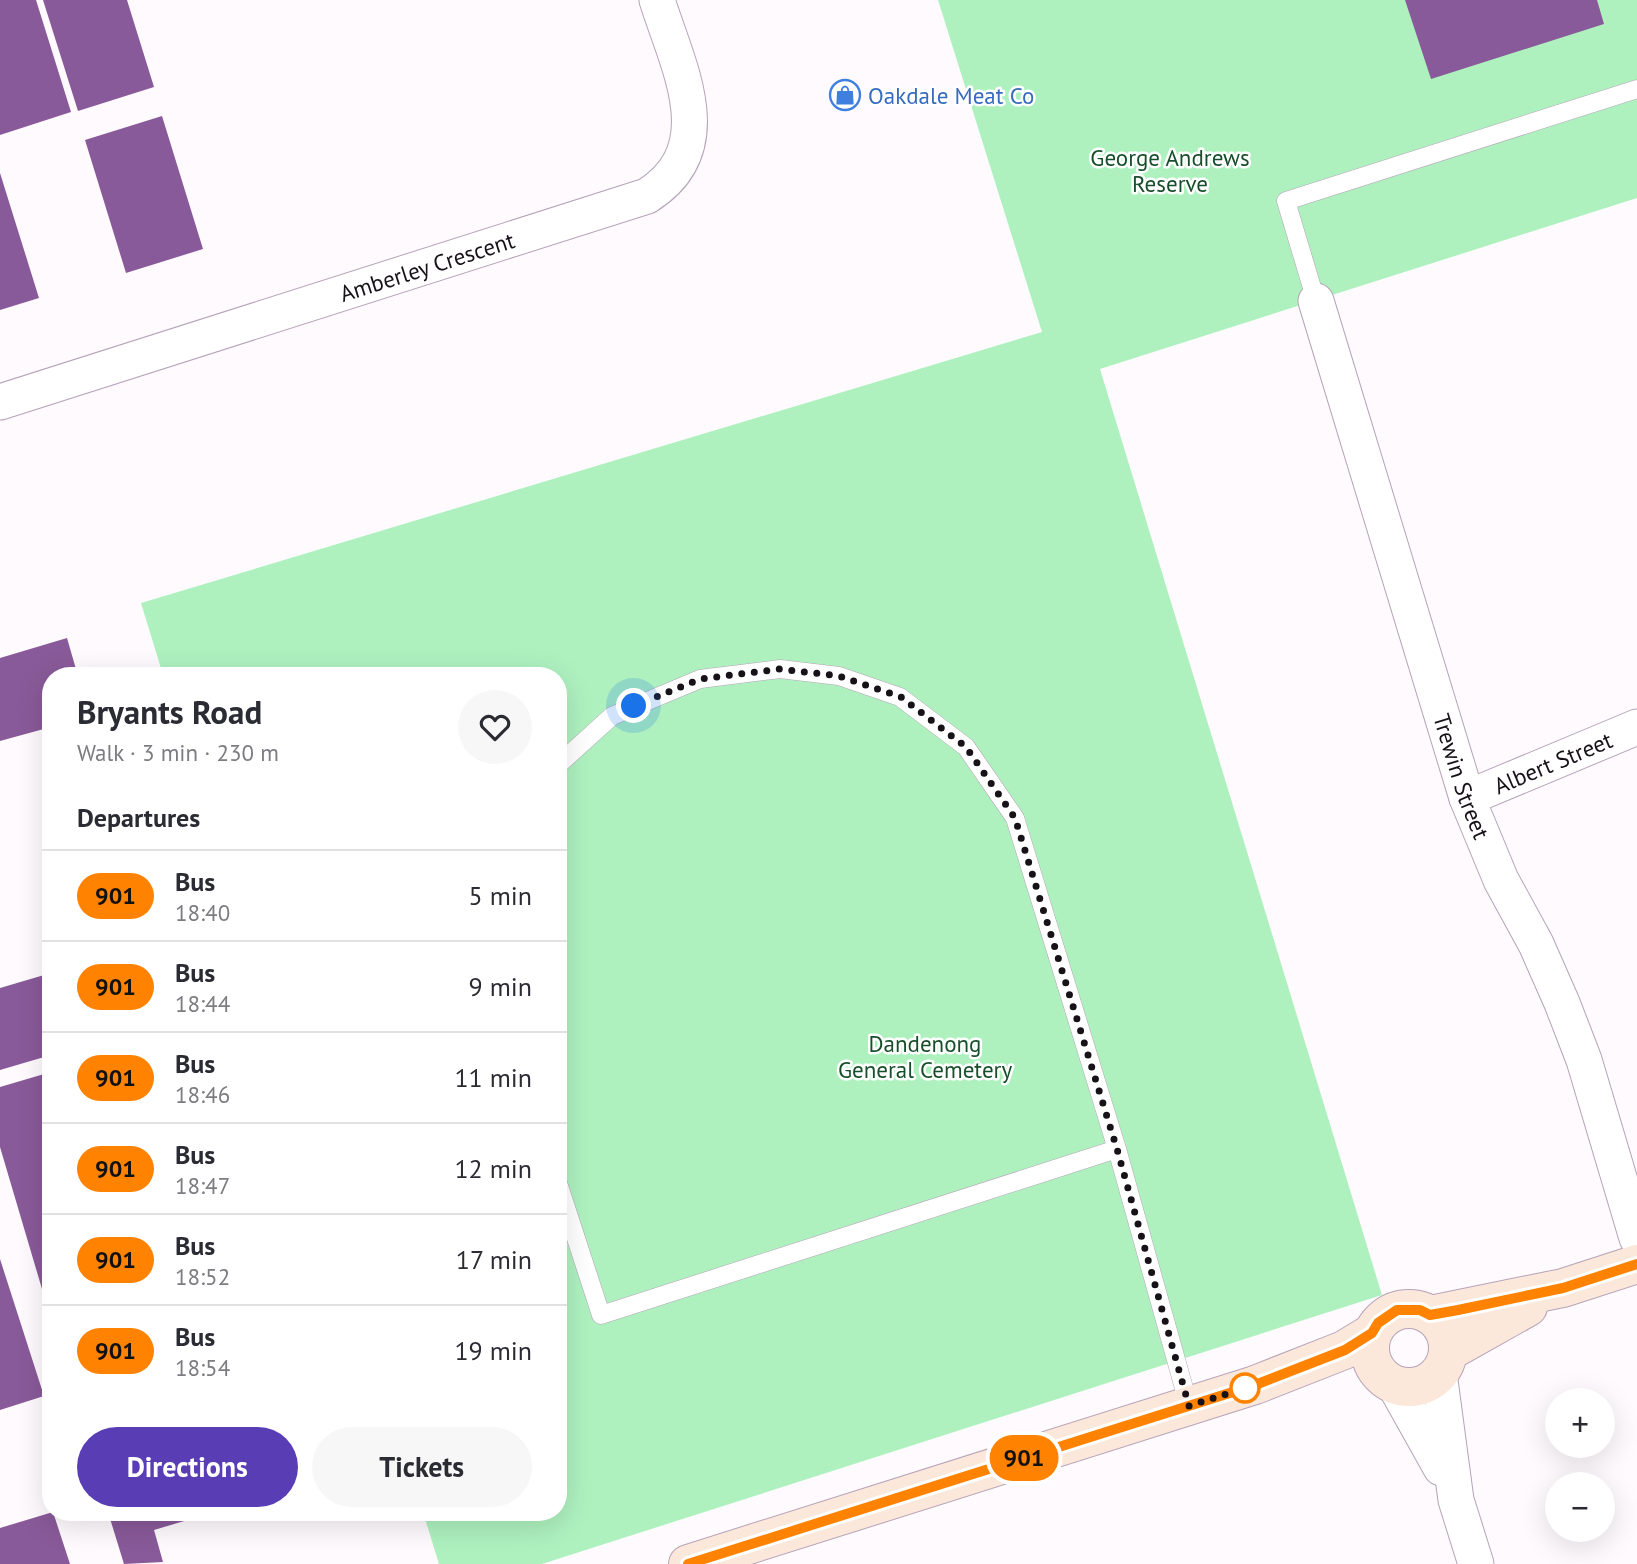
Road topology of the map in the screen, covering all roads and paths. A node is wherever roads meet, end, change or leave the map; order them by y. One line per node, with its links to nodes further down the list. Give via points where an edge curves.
1 (657, 0): 4 (street, Amberley Crescent, via 689,101 691,134 671,178 647,196)
2 (1637, 89): 3 (lane, via 1286,201)
3 (1316, 301): 7 (street, Trewin Street)
4 (0, 402)
5 (1637, 727): 7 (street, Albert Street)
6 (567, 757): 8 (lane, via 612,716 700,679 780,669 839,676 901,697 966,747 1015,818)
7 (1467, 797): 10 (street, Trewin Street, via 1584,1060)
8 (1117, 1149): 9 (lane, via 601,1315); 18 (lane)
9 (567, 1211)
10 (1637, 1238)
11 (1637, 1264): 12 (street)
12 (1563, 1288): 13 (street); 15 (street)
13 (1430, 1315): 14 (street, via 1397,1310); 15 (street, via 1445,1331)
14 (1372, 1333): 16 (street, via 1370,1354); 17 (street, via 1345,1350)
15 (1443, 1363): 16 (street, via 1418,1386); 19 (street)
16 (1387, 1379): 17 (street); 19 (street, via 1423,1430)
17 (1255, 1385): 18 (street)
18 (1189, 1406): 20 (street)
19 (1457, 1500): 21 (street)
20 (688, 1564)
21 (1476, 1564)

